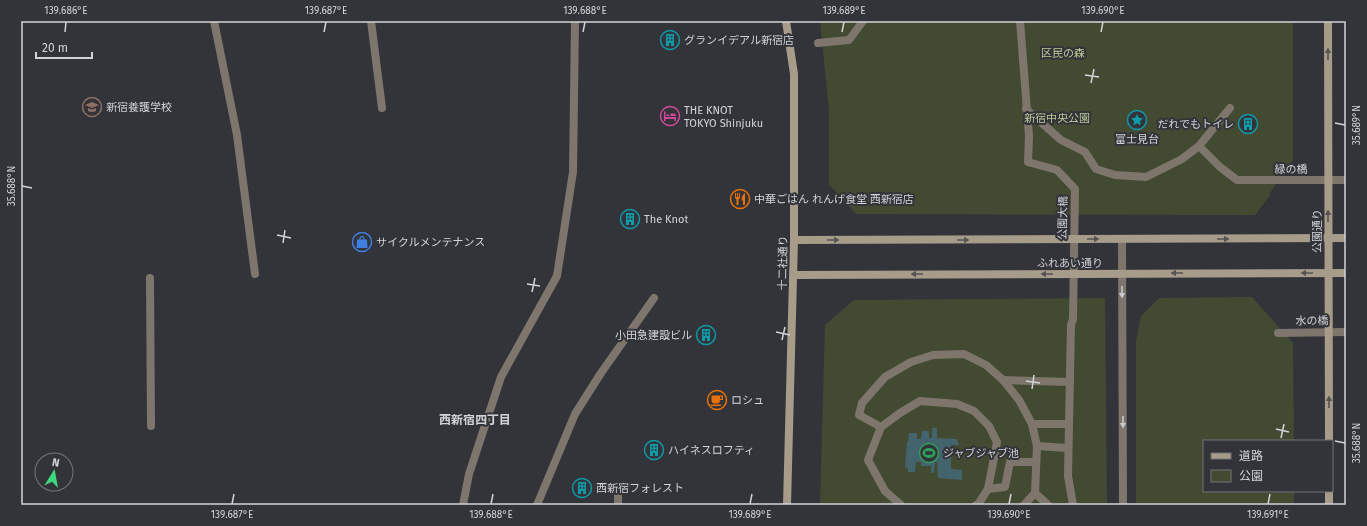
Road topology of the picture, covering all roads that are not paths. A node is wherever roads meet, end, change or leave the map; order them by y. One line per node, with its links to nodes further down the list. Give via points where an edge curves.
1 (214, 21): 20 (street, via 237,135)
2 (371, 21): 9 (street)
3 (575, 21): 41 (street, via 573,172 557,276 501,377 469,474)
4 (786, 21): 17 (main road, 十二社通り, via 794,74)
5 (863, 21): 8 (street, via 849,40)
6 (1020, 21): 11 (street)
7 (1328, 21): 14 (main road, 公園通り, one-way to 7)
8 (818, 43)
9 (382, 108)
10 (1230, 108): 12 (street)
11 (1026, 109): 12 (street, via 1061,140 1085,152 1096,169 1115,176 1146,177 1182,159); 28 (street, 公園大橋, via 1028,162 1057,170 1075,189)
12 (1200, 146): 13 (street, 緑の橋, via 1237,180)
13 (1346, 180)
14 (1328, 238): 15 (main road); 16 (main road, one-way to 14); 18 (main road, 公園通り)
15 (1346, 238)
16 (1122, 239): 17 (main road, one-way to 16); 21 (street)
17 (794, 240): 22 (main road, 十二社通り)
18 (1328, 273): 19 (main road, ふれあい通り); 21 (main road, ふれあい通り, one-way to 21); 33 (main road, 公園通り, one-way to 18)
19 (1346, 273)
20 (255, 274)
21 (1122, 274): 22 (main road, ふれあい通り, one-way to 22); 50 (street, one-way to 50)
22 (794, 275): 44 (main road, 十二社通り)
23 (150, 278): 31 (street)
24 (654, 298): 42 (street, via 601,372 575,414)
25 (1346, 332): 26 (street, 水の橋)
26 (1278, 333)
27 (1003, 380): 28 (street); 29 (street, via 1019,400); 32 (street, via 986,365 964,354 933,356 911,362 885,377 862,403 859,415)
28 (1070, 382): 30 (street, 公園大橋)
29 (1032, 424): 30 (street); 34 (street)
30 (1069, 424): 35 (street, 公園大橋)
31 (151, 426)
32 (881, 427): 37 (street, via 920,401 957,404 974,411 989,426 997,442); 45 (street, via 868,460 885,491)
33 (1329, 440)
34 (1036, 446): 35 (street); 36 (street)
35 (1068, 448): 49 (street, 公園大橋, via 1068,476)
36 (1036, 462): 37 (street, via 1010,462 1005,488); 39 (street)
37 (988, 489): 46 (street)
38 (1329, 492): 51 (main road)
39 (1035, 493): 47 (street); 48 (street)
40 (618, 496): 43 (street)
41 (463, 505)
42 (537, 505)
43 (618, 505)
44 (787, 505)
45 (901, 505)
46 (976, 505)
47 (1024, 505)
48 (1048, 505)
49 (1073, 505)
50 (1123, 505)
51 (1330, 505)

